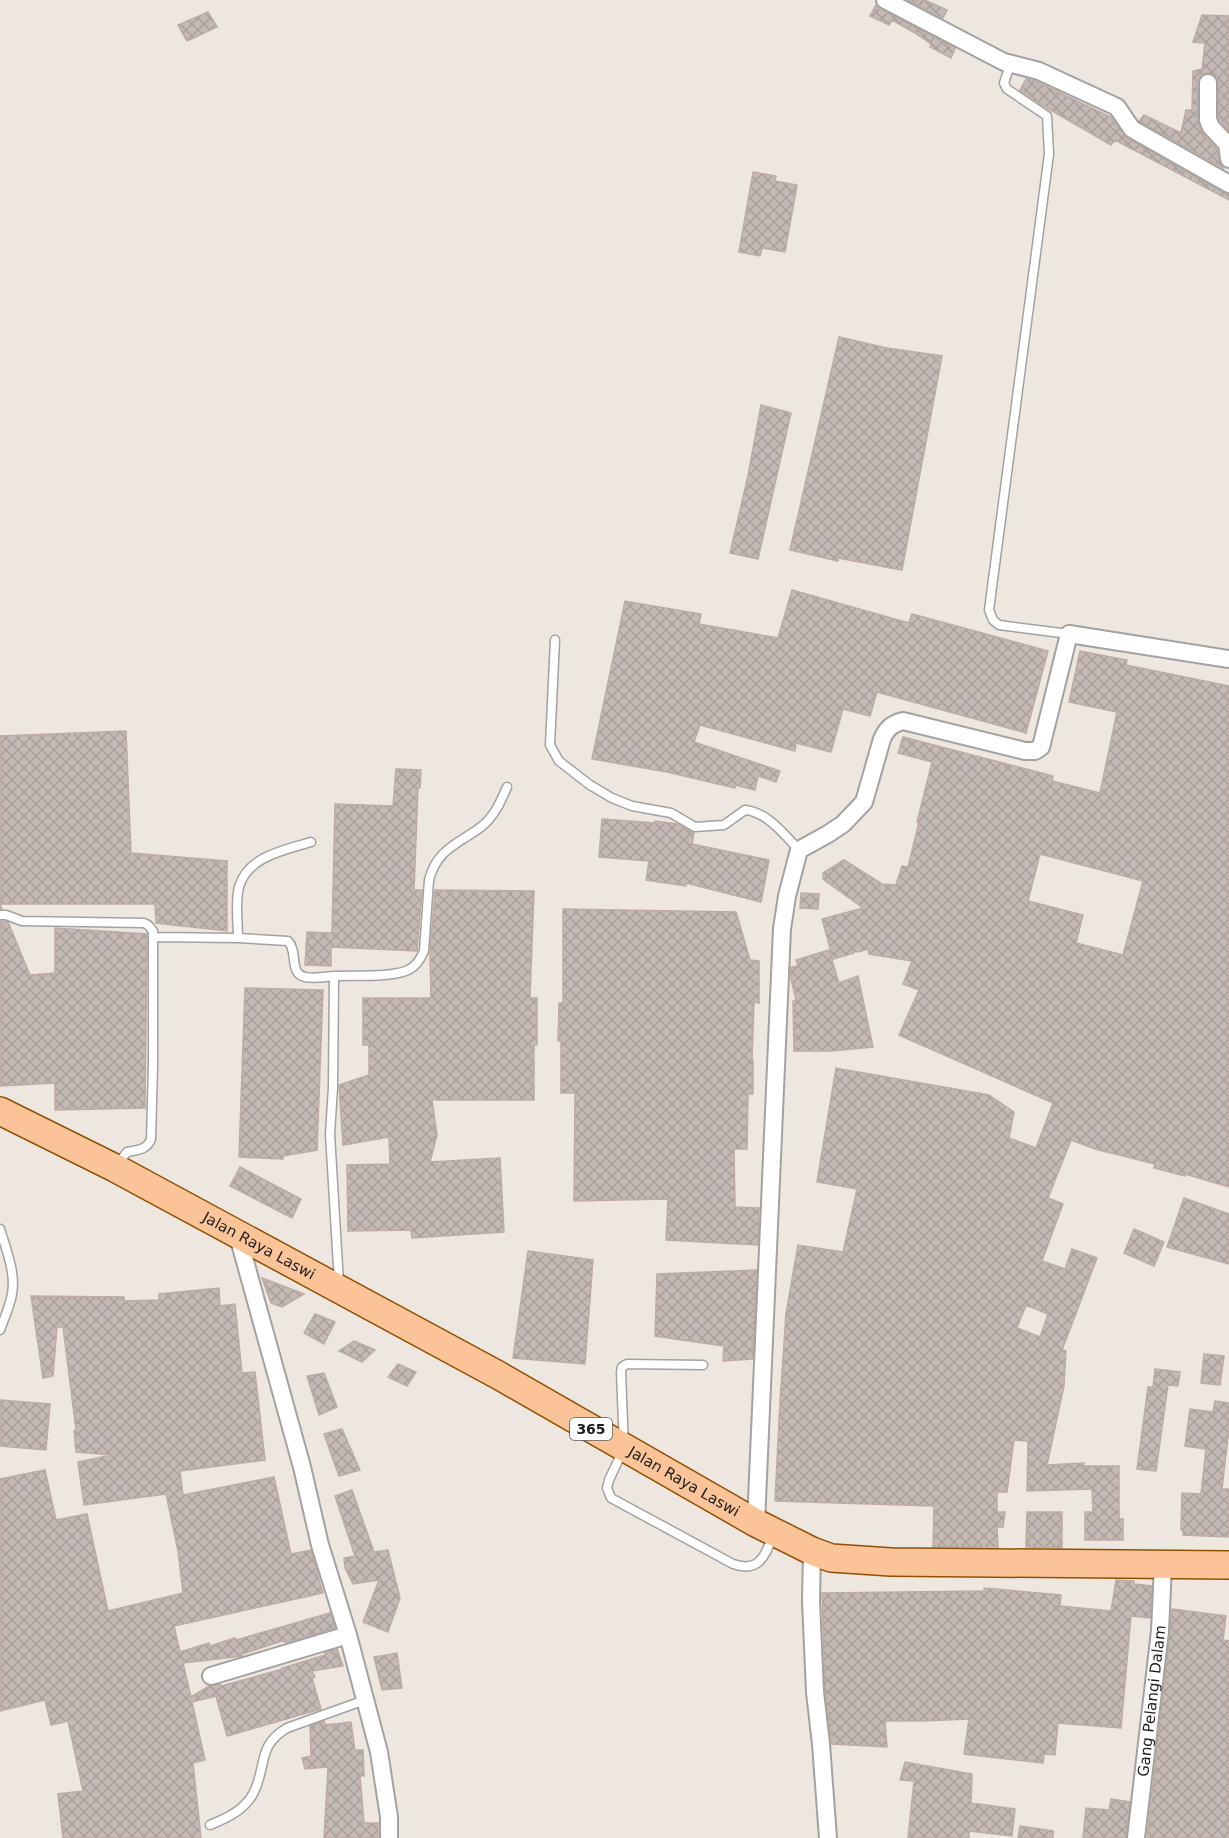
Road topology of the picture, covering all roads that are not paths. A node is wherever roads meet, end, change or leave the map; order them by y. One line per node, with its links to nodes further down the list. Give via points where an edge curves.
1 (885, 0): 2 (street)
2 (1010, 65): 5 (street, via 1039,71 1118,106 1132,129); 6 (lane, via 1006,89 1047,116 1049,154 989,610 999,625)
3 (1208, 83): 4 (street, via 1208,120 1227,144)
4 (1229, 159)
5 (1229, 184)
6 (1069, 634): 8 (street); 11 (street, via 1041,747 1025,751 903,721 894,723 882,739 864,802 843,824)
7 (555, 640): 11 (lane, via 550,745 559,760 612,798 671,813 695,827 724,825 745,810 752,810 771,822)
8 (1229, 659)
9 (507, 787): 15 (lane, via 483,826 449,848 432,869 420,960 400,974)
10 (311, 842): 14 (lane, via 250,867 239,887)
11 (799, 850): 24 (street, via 782,929)
12 (0, 915): 13 (lane, via 22,921 144,923)
13 (154, 937): 14 (lane); 17 (lane, via 151,1139 148,1146 127,1152)
14 (238, 938): 15 (lane, via 288,941 294,948 298,974)
15 (334, 976): 20 (lane, via 330,1134)
16 (0, 1111): 17 (main road, Jalan Raya Laswi / 365)
17 (115, 1168): 19 (main road, Jalan Raya Laswi / 365)
18 (0, 1229): 21 (lane, via 12,1293)
19 (238, 1236): 20 (main road, Jalan Raya Laswi / 365); 28 (street, via 320,1545)
20 (339, 1290): 23 (main road, Jalan Raya Laswi / 365)
21 (0, 1330)
22 (703, 1365): 23 (lane, via 624,1365)
23 (624, 1448): 24 (main road, Jalan Raya Laswi / 365); 24 (lane, via 609,1480 611,1498 742,1567 765,1557)
24 (765, 1528): 25 (main road, Jalan Raya Laswi / 365)
25 (812, 1551): 26 (main road, Jalan Raya Laswi / 365, via 831,1558 891,1562); 33 (street, via 815,1692)
26 (1162, 1565): 27 (main road, Jalan Raya Laswi / 365); 34 (street, Gang Pelangi Dalam, via 1160,1631)
27 (1229, 1565)
28 (348, 1635): 29 (street); 30 (street)
29 (211, 1676)
30 (365, 1700): 31 (lane, via 276,1735 268,1746 249,1800 230,1817); 32 (street, via 379,1752)
31 (210, 1825)
32 (389, 1838)
33 (828, 1838)
34 (1136, 1838)

